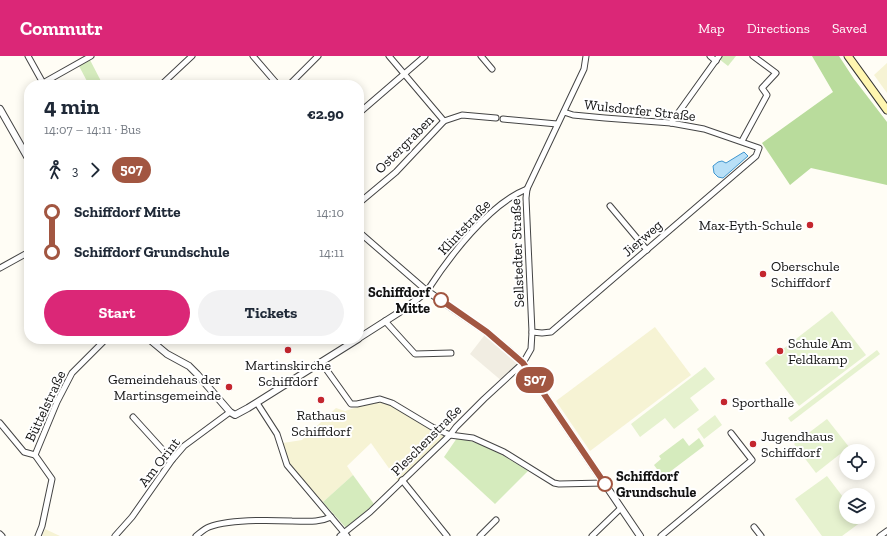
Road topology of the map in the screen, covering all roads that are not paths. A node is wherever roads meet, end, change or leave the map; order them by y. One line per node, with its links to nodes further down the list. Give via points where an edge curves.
1 (28, 56): 16 (street)
2 (192, 56): 18 (street)
3 (253, 56): 19 (street)
4 (318, 56): 20 (street)
5 (389, 56): 15 (street)
6 (425, 56): 15 (street)
7 (481, 56): 14 (street)
8 (586, 56): 24 (street, Sellstedter Straße, via 584,69)
9 (710, 56): 13 (street)
10 (753, 56): 30 (street, via 776,74 762,88 767,95)
11 (848, 56): 23 (main road)
12 (87, 57): 17 (street)
13 (718, 58): 28 (street)
14 (492, 69)
15 (404, 74): 22 (street); 27 (street)
16 (42, 80)
17 (50, 80)
18 (166, 80)
19 (274, 80)
20 (294, 80)
21 (0, 109): 32 (street)
22 (364, 109)
23 (887, 110)
24 (564, 112): 28 (street, Wulsdorfer Straße, via 572,115); 29 (street, Sellstedter Straße)
25 (496, 118): 27 (street, Ostergraben, via 462,115)
26 (503, 119): 29 (street)
27 (444, 121): 34 (street, Ostergraben, via 396,172)
28 (671, 123): 30 (street, Wulsdorfer Straße, via 704,129)
29 (557, 124): 33 (street, Sellstedter Straße)
30 (742, 141): 31 (street, Wulsdorfer Straße)
31 (759, 148): 37 (street, Jierweg, via 756,156)
32 (24, 151)
33 (527, 189): 40 (street, Klintstraße, via 516,193 470,234); 42 (street, Sellstedter Straße)
34 (364, 199)
35 (610, 206): 37 (street)
36 (364, 236): 40 (street)
37 (647, 250): 42 (street, Jierweg, via 551,332)
38 (24, 255): 39 (street)
39 (0, 268)
40 (427, 291): 41 (street); 49 (street, via 487,332)
41 (385, 321): 43 (street); 47 (street, via 415,354)
42 (532, 332): 49 (street, Sellstedter Straße, via 531,349)
43 (364, 335)
44 (101, 344): 56 (street, Büttelstraße, via 72,372)
45 (155, 344): 51 (street, via 189,366)
46 (350, 344): 48 (street)
47 (451, 353)
48 (321, 362): 50 (street); 55 (street, via 351,404 380,399)
49 (523, 363): 55 (street, Pleschenstraße); 59 (street)
50 (257, 403): 51 (street, via 237,414); 61 (street, via 278,434 287,465)
51 (230, 412): 57 (street, Am Orint, via 184,446)
52 (133, 418): 57 (street)
53 (0, 423): 56 (street, via 24,452)
54 (731, 433): 75 (street, via 752,460)
55 (450, 435): 58 (street, Pleschenstraße); 59 (street, via 473,438 504,452 554,483)
56 (35, 455): 68 (street, Büttelstraße, via 52,479)
57 (172, 460): 69 (street, Am Orint)
58 (402, 480): 66 (street, Pleschenstraße); 71 (street)
59 (604, 483): 60 (street)
60 (621, 508): 73 (street); 74 (street)
61 (331, 517): 66 (street); 70 (street, via 322,521 219,524 207,527)
62 (496, 520): 72 (street)
63 (754, 527): 76 (street)
64 (887, 531): 77 (street)
65 (0, 534): 67 (street)
66 (344, 535)
67 (2, 536)
68 (38, 536)
69 (116, 536)
70 (196, 536)
71 (447, 536)
72 (480, 536)
73 (592, 536)
74 (640, 536)
75 (662, 536)
76 (761, 536)
77 (880, 536)

